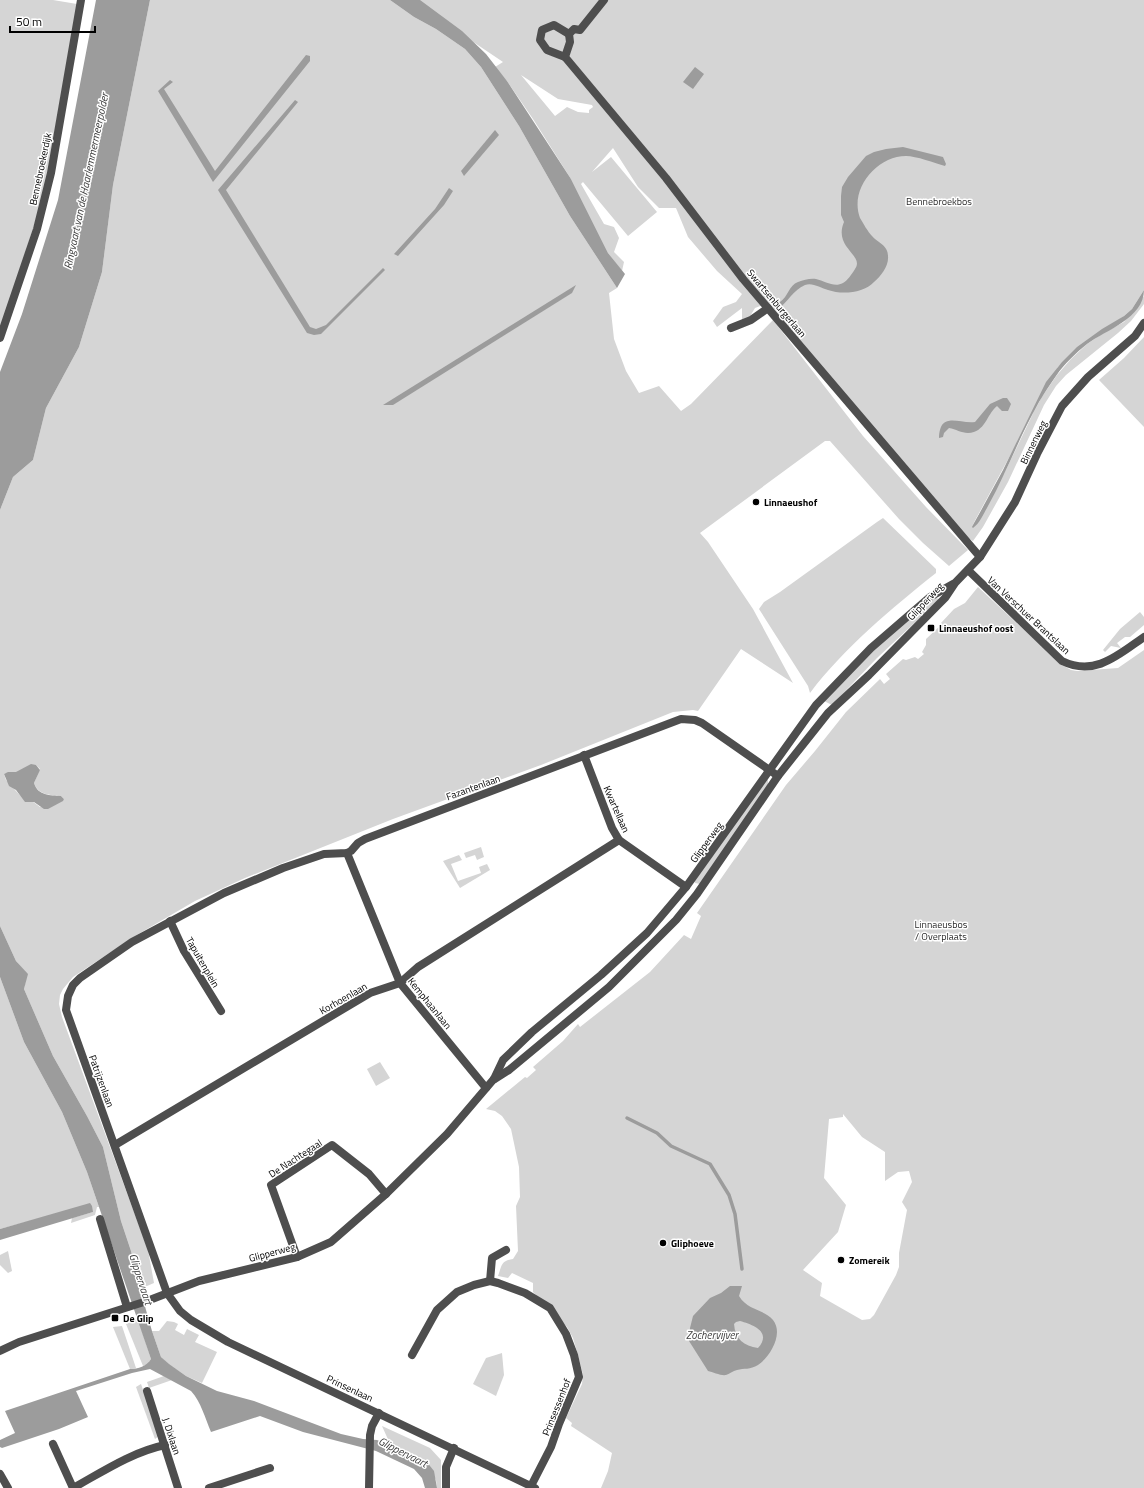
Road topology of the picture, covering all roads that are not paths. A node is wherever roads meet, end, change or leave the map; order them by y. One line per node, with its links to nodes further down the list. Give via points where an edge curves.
1 (81, 0): 8 (street, Bennebroekerdijk, via 51,173 37,229)
2 (604, 0): 3 (street, via 580,30 574,29)
3 (569, 34): 4 (street, via 570,42); 4 (street, Swartsenburgerlaan, via 554,25 542,30 540,40 547,50)
4 (565, 57): 5 (street, Swartsenburgerlaan, via 666,178)
5 (768, 308): 7 (street, via 751,320); 9 (street, Swartsenburgerlaan)
6 (1144, 323): 9 (street, Binnenweg, via 1135,336 1088,377 1062,406 1015,502)
7 (731, 328)
8 (0, 338)
9 (980, 557): 10 (street, Binnenweg)
10 (968, 570): 11 (street, Binnenweg); 12 (street, Van Verschuer Brantslaan, via 1068,664 1094,666 1114,658)
11 (955, 583): 14 (street, Glipperweg, via 930,597 871,648 816,705); 15 (street, Glipperweg, via 937,606 869,675 828,712)
12 (1144, 637)
13 (584, 755): 14 (street, Fazantenlaan, via 674,722 689,719 702,722); 16 (street, Kwartellaan); 17 (street, Fazantenlaan, via 365,838)
14 (769, 770): 15 (street, Fazantenlaan); 18 (street, Glipperweg)
15 (778, 776): 19 (street, Glipperweg)
16 (619, 840): 18 (street, Kwartellaan); 23 (street, Korhoenlaan, via 418,967)
17 (347, 853): 22 (street, via 324,854 283,868 224,893); 23 (street, Kemphaanlaan)
18 (686, 887): 19 (street); 20 (street, Glipperweg)
19 (697, 894): 21 (street, Glipperweg)
20 (666, 912): 21 (street); 25 (street, Glipperweg, via 636,944 532,1032 503,1060)
21 (676, 920): 25 (street, Glipperweg, via 609,987 509,1070)
22 (170, 921): 24 (street, Tapuitenplein, via 184,951); 27 (street, Patrijzenlaan, via 132,942 80,978 73,985 66,1003 66,1010)
23 (400, 983): 26 (street, Kemphaanlaan); 27 (street, Korhoenlaan, via 370,993)
24 (221, 1011)
25 (493, 1080): 26 (street, Glipperweg)
26 (486, 1088): 28 (street, Glipperweg, via 447,1134)
27 (115, 1145): 33 (street, Patrijzenlaan)
28 (386, 1194): 31 (street, Glipperweg, via 330,1242); 31 (street, De Nachtegaal, via 369,1174 332,1145 271,1185)
29 (100, 1218): 34 (street)
30 (506, 1250): 32 (street, via 492,1258)
31 (297, 1256): 33 (street, Glipperweg, via 199,1281)
32 (490, 1281): 36 (street, via 457,1292 437,1310); 44 (street, Prinsessenhof, via 525,1293 550,1308 566,1334 576,1362 579,1377)
33 (167, 1293): 34 (street, Glipperweg); 38 (street, Prinsenlaan, via 180,1311 208,1331)
34 (127, 1307): 35 (street, Glipperweg)
35 (0, 1350)
36 (412, 1355)
37 (147, 1391): 40 (street, J. Dixlaan)
38 (378, 1413): 41 (street, Prinsenlaan); 49 (street, via 370,1436)
39 (53, 1444): 46 (street)
40 (165, 1445): 46 (street, via 119,1463); 47 (street, J. Dixlaan)
41 (454, 1448): 44 (street, Prinsenlaan); 50 (street, via 446,1467)
42 (270, 1468): 48 (street)
43 (0, 1474): 45 (street)
44 (533, 1487)
45 (8, 1488)
46 (73, 1488)
47 (178, 1488)
48 (209, 1488)
49 (369, 1488)
50 (446, 1488)

